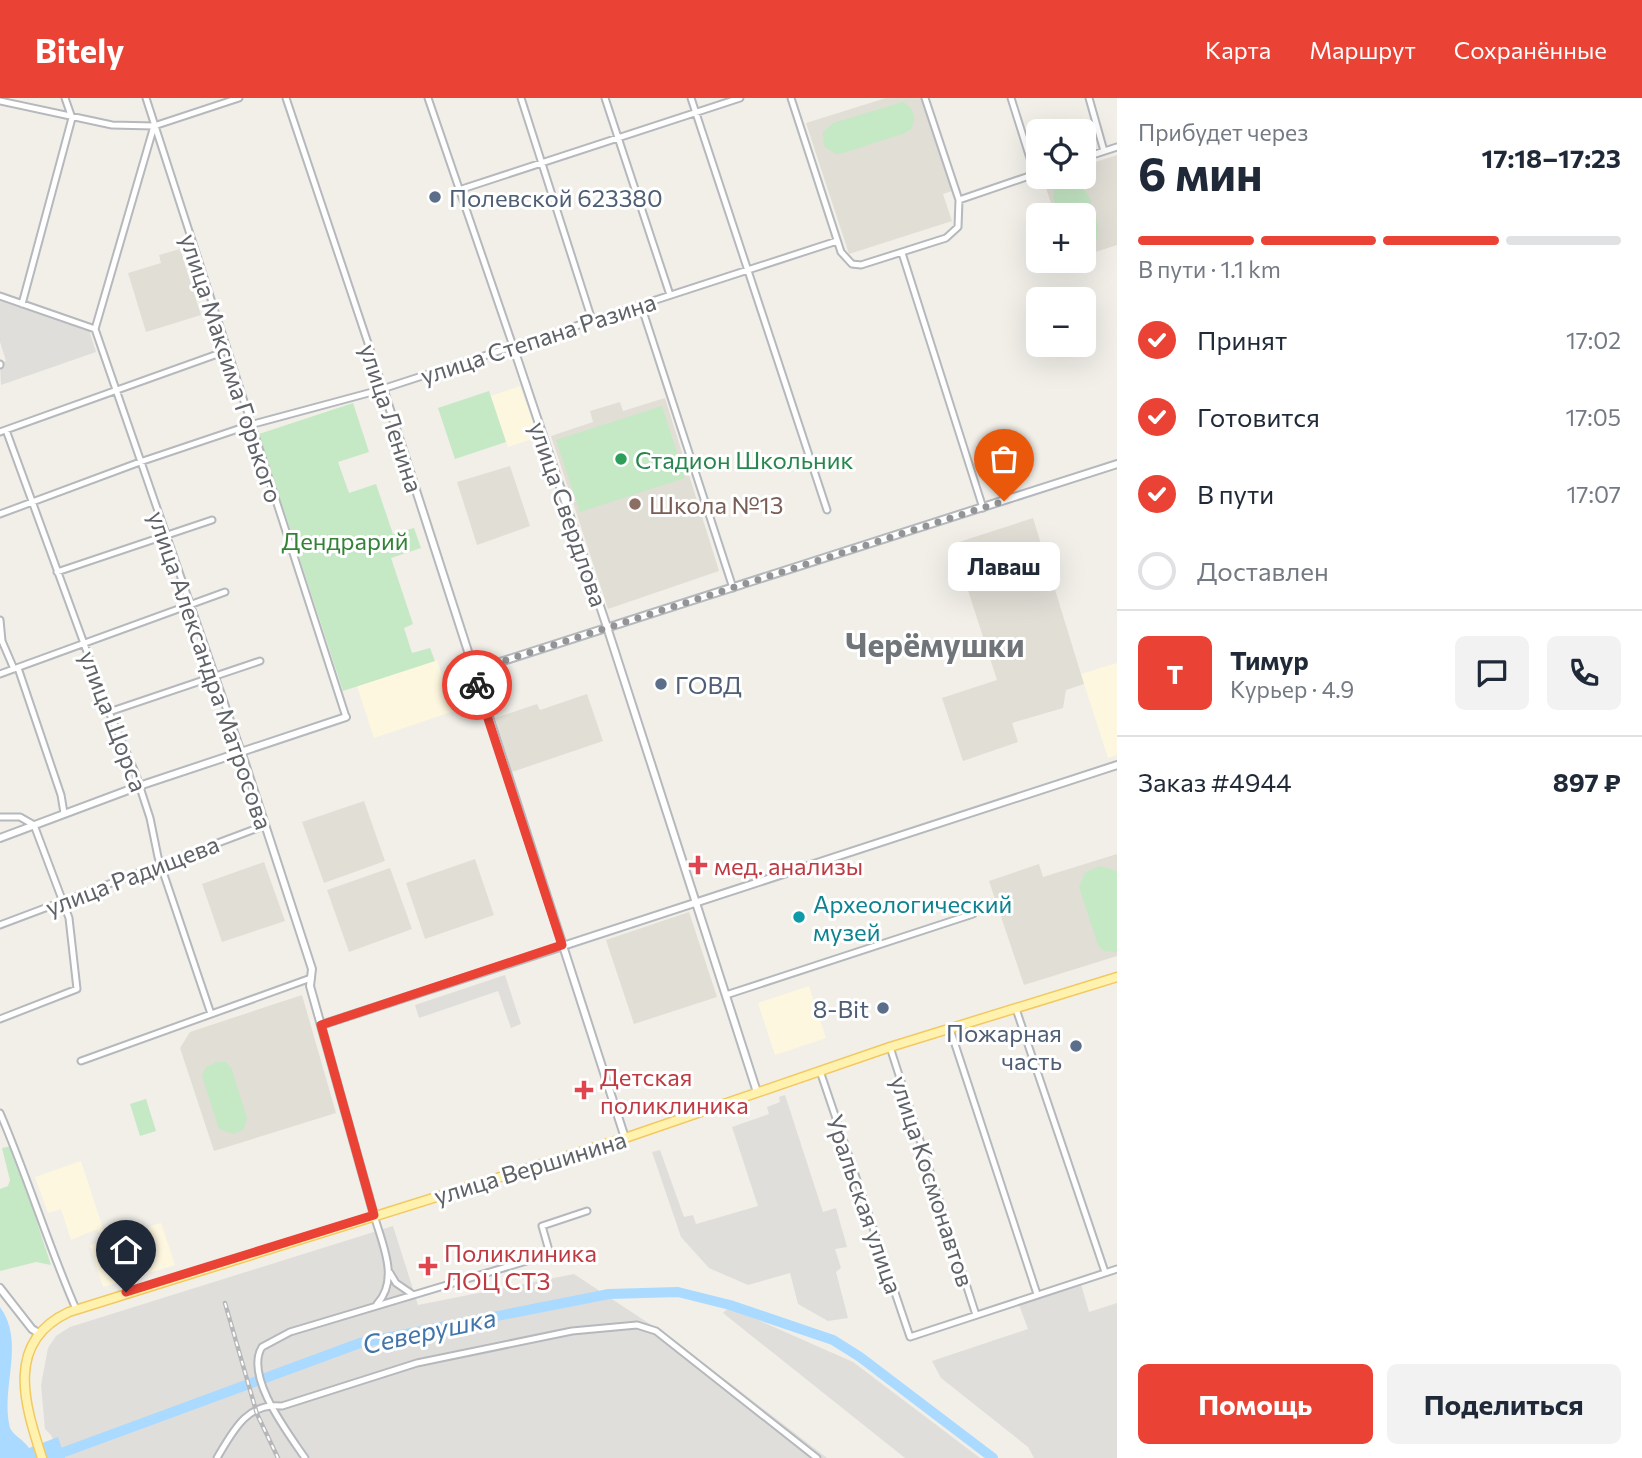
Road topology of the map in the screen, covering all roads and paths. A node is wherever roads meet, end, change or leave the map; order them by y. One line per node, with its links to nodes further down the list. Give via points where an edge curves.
1 (65, 98): 16 (street)
2 (146, 98): 17 (street, улица Максима Горького)
3 (239, 98): 17 (street)
4 (286, 98): 38 (street, улица Ленина)
5 (428, 98): 25 (street, улица Свердлова)
6 (521, 98): 23 (street)
7 (605, 98): 18 (street)
8 (691, 98): 15 (street)
9 (740, 98): 15 (street)
10 (791, 98): 27 (street)
11 (925, 98): 26 (street)
12 (1011, 98): 19 (street)
13 (1088, 98): 21 (street)
14 (0, 101): 16 (street)
15 (695, 113): 18 (street); 29 (street)
16 (72, 118): 17 (street); 32 (street)
17 (154, 126): 35 (street); 37 (street, улица Максима Горького)
18 (618, 138): 23 (street); 30 (street)
19 (1026, 144)
20 (1117, 147): 21 (street)
21 (1104, 151): 22 (street)
22 (1096, 154)
23 (544, 162): 25 (street); 34 (street)
24 (1026, 177): 26 (street)
25 (459, 190): 36 (street, улица Свердлова)
26 (959, 200): 28 (street, via 955,232)
27 (837, 241): 28 (street, via 844,256 856,265); 29 (street, улица Степана Разина)
28 (902, 253): 45 (street)
29 (747, 270): 30 (street, улица Степана Разина); 46 (street)
30 (670, 295): 33 (street, улица Степана Разина)
31 (0, 296): 32 (street)
32 (22, 304): 35 (street)
33 (641, 305): 34 (street, улица Степана Разина); 51 (street)
34 (592, 320): 36 (street, улица Степана Разина)
35 (95, 329): 39 (street, улица Александра Матросова)
36 (513, 346): 38 (street, улица Степана Разина); 55 (street, улица Свердлова)
37 (226, 351): 39 (street); 40 (street, улица Максима Горького)
38 (383, 388): 40 (street, улица Степана Разина); 59 (street, улица Ленина)
39 (115, 391): 41 (street); 42 (street, улица Александра Матросова)
40 (250, 425): 42 (street, улица Степана Разина); 63 (street, улица Максима Горького)
41 (3, 431): 44 (street, улица Щорса)
42 (140, 462): 44 (street, улица Степана Разина); 49 (street, улица Александра Матросова)
43 (1117, 464): 45 (street)
44 (34, 501): 47 (street, улица Степана Разина); 50 (street, улица Щорса)
45 (983, 508): 51 (street)
46 (827, 510)
47 (0, 514)
48 (212, 520): 49 (street)
49 (166, 536): 50 (street); 53 (street, улица Александра Матросова)
50 (57, 572): 56 (street, улица Щорса)
51 (733, 588): 55 (street)
52 (225, 592): 53 (street)
53 (191, 606): 56 (street); 61 (street, улица Александра Матросова)
54 (0, 620): 58 (street, via 2,641)
55 (607, 626): 59 (street); 74 (street, улица Свердлова)
56 (85, 644): 58 (street); 62 (street, улица Щорса)
57 (260, 661): 61 (street)
58 (16, 669): 60 (street); 67 (street)
59 (472, 671): 77 (street, улица Ленина)
60 (0, 674)
61 (215, 675): 62 (street); 64 (street, улица Александра Матросова)
62 (109, 712): 66 (street, улица Щорса)
63 (346, 717): 64 (street)
64 (242, 751): 66 (street); 70 (street, улица Александра Матросова)
65 (1117, 765): 74 (street)
66 (139, 786): 67 (street); 72 (street, улица Щорса)
67 (64, 813): 69 (street)
68 (0, 817): 69 (street, via 20,817)
69 (34, 825): 71 (street); 73 (street)
70 (263, 826): 72 (street, улица Радищева); 79 (street, улица Александра Матросова, via 301,932)
71 (0, 838)
72 (162, 864): 73 (street, улица Радищева); 82 (street, улица Щорса)
73 (64, 901): 76 (street, улица Радищева); 83 (street, via 72,930 76,989)
74 (696, 902): 77 (street); 80 (street, улица Свердлова)
75 (973, 914): 80 (street)
76 (0, 925)
77 (562, 945): 84 (street); 91 (street, улица Ленина)
78 (1117, 977): 81 (main road, улица Вершинина)
79 (311, 978): 82 (street); 84 (street, улица Александра Матросова)
80 (726, 995): 89 (street, улица Свердлова)
81 (1016, 1009): 85 (main road, улица Вершинина); 95 (street)
82 (211, 1014): 87 (street)
83 (0, 1019)
84 (321, 1025): 93 (street, улица Александра Матросова)
85 (950, 1029): 86 (main road, улица Вершинина); 99 (street)
86 (890, 1047): 88 (main road, улица Вершинина); 102 (street, улица Космонавтов)
87 (81, 1061)
88 (820, 1071): 89 (main road, улица Вершинина); 102 (street, Уральская улица, via 910,1337)
89 (757, 1092): 91 (main road, улица Вершинина)
90 (0, 1113): 101 (street, via 25,1171 60,1278)
91 (625, 1138): 93 (main road, улица Вершинина)
92 (587, 1211): 98 (street, via 542,1226 550,1254)
93 (374, 1215): 96 (street); 101 (main road, улица Вершинина)
94 (1117, 1269): 95 (street)
95 (1105, 1272): 99 (street)
96 (390, 1273): 98 (street); 100 (street, via 388,1291)
97 (0, 1288): 103 (street)
98 (412, 1294): 100 (street)
99 (1037, 1294): 102 (street)
100 (377, 1304): 104 (street, via 262,1347 256,1362)
101 (76, 1309): 103 (main road, улица Вершинина)
102 (976, 1315)
103 (40, 1334): 105 (main road, улица Вершинина, via 29,1353 23,1385)
104 (269, 1404): 106 (street, via 251,1410); 107 (street); 108 (street, via 282,1406 425,1361 572,1331 637,1325 656,1331)
105 (42, 1458)
106 (217, 1458)
107 (304, 1458)
108 (817, 1458)

